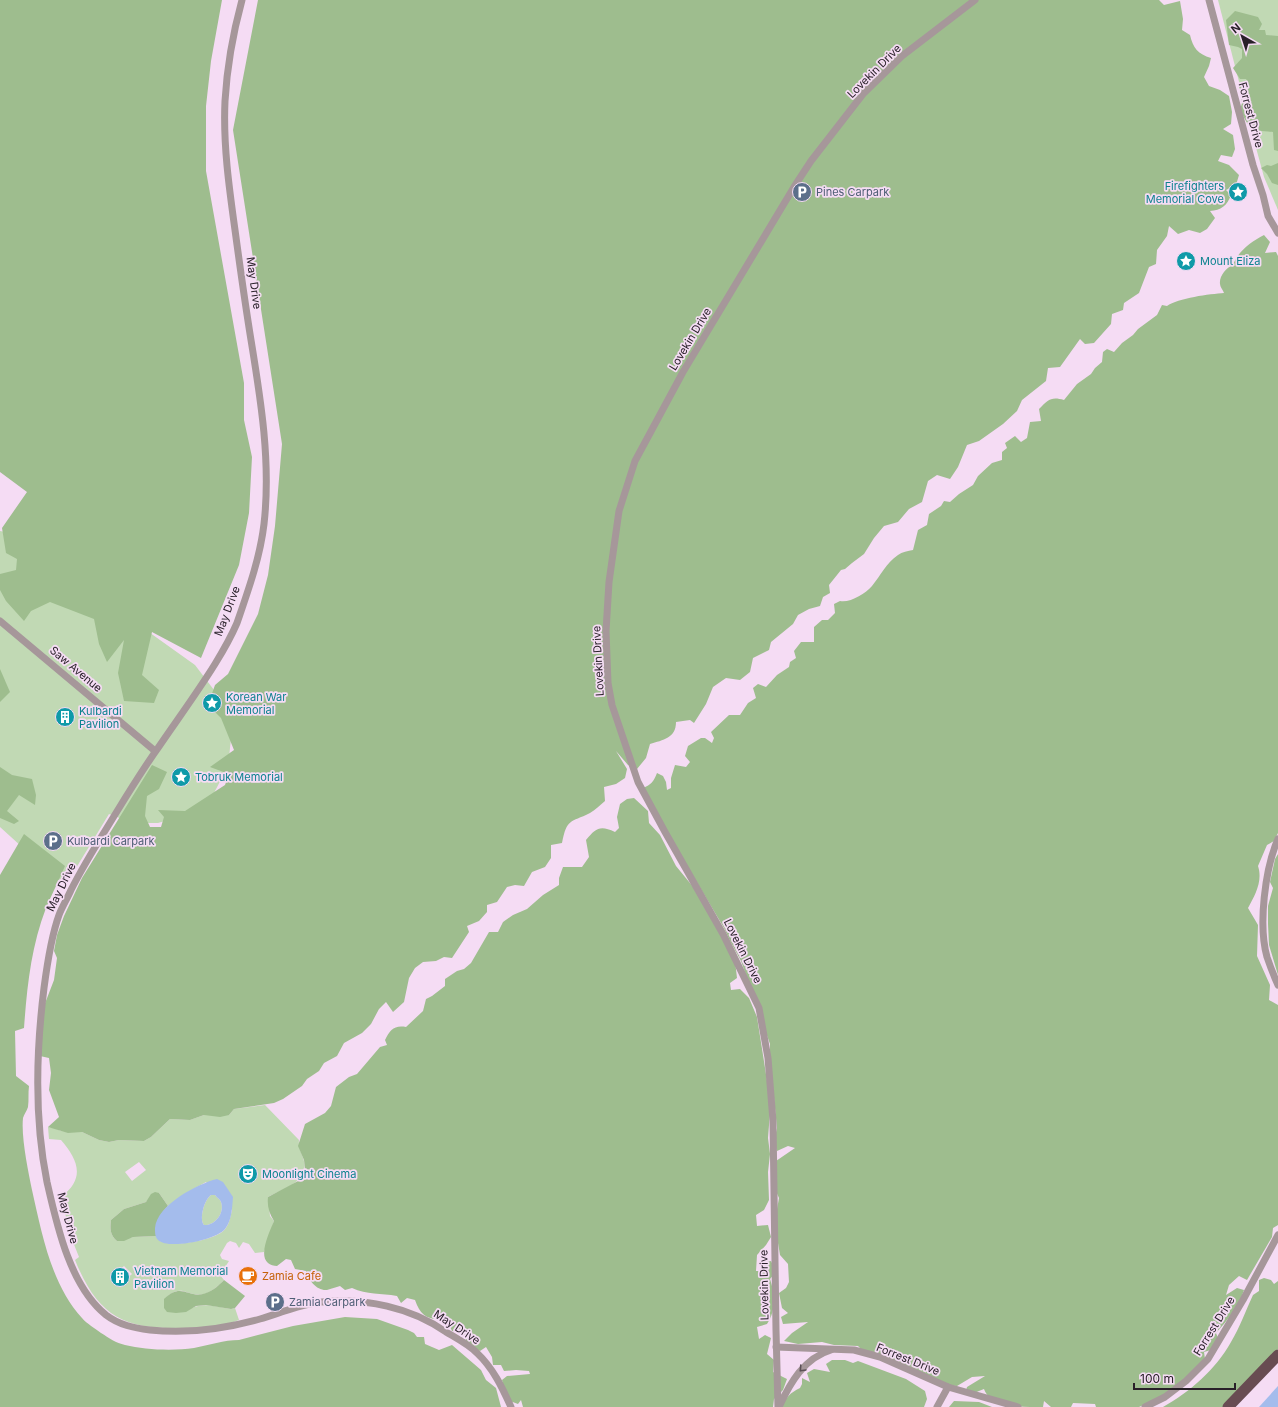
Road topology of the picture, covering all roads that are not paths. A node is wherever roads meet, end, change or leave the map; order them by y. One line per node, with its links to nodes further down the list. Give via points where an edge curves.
1 (242, 0): 6 (street, May Drive, via 231,47 225,102 227,174 266,456 264,526 258,556 235,627 206,679)
2 (975, 0): 10 (street, Lovekin Drive, via 902,56 862,94 811,161 680,377 635,461 619,511 609,582 606,631 608,683 612,705 638,782 723,934 759,1008 768,1058 772,1121)
3 (1209, 0): 4 (street, Forrest Drive, via 1268,216)
4 (1278, 233)
5 (0, 620): 6 (street, Saw Avenue)
6 (156, 751): 15 (street, May Drive, via 83,866 59,915 47,964 39,1032 40,1132 48,1185 62,1240 81,1285 92,1301 118,1323 169,1332 233,1326 319,1302 356,1301 403,1310 430,1321 476,1352 500,1382)
7 (1278, 839): 8 (street, via 1265,887 1263,922 1267,956)
8 (1278, 985)
9 (1278, 1234): 19 (street, Forrest Drive, via 1208,1359 1165,1397)
10 (776, 1347): 11 (street, Forrest Drive); 16 (street, Lovekin Drive)
11 (835, 1349): 14 (street, Forrest Drive, via 854,1350 880,1358); 16 (street, Forrest Drive, one-way to 16, via 819,1355 805,1366 794,1378)
12 (1278, 1354): 20 (highway)
13 (1278, 1365): 21 (highway)
14 (948, 1387): 17 (street); 18 (street, Forrest Drive)
15 (511, 1407)
16 (779, 1407)
17 (937, 1407)
18 (1018, 1407)
19 (1145, 1407)
20 (1228, 1407)
21 (1238, 1407)

